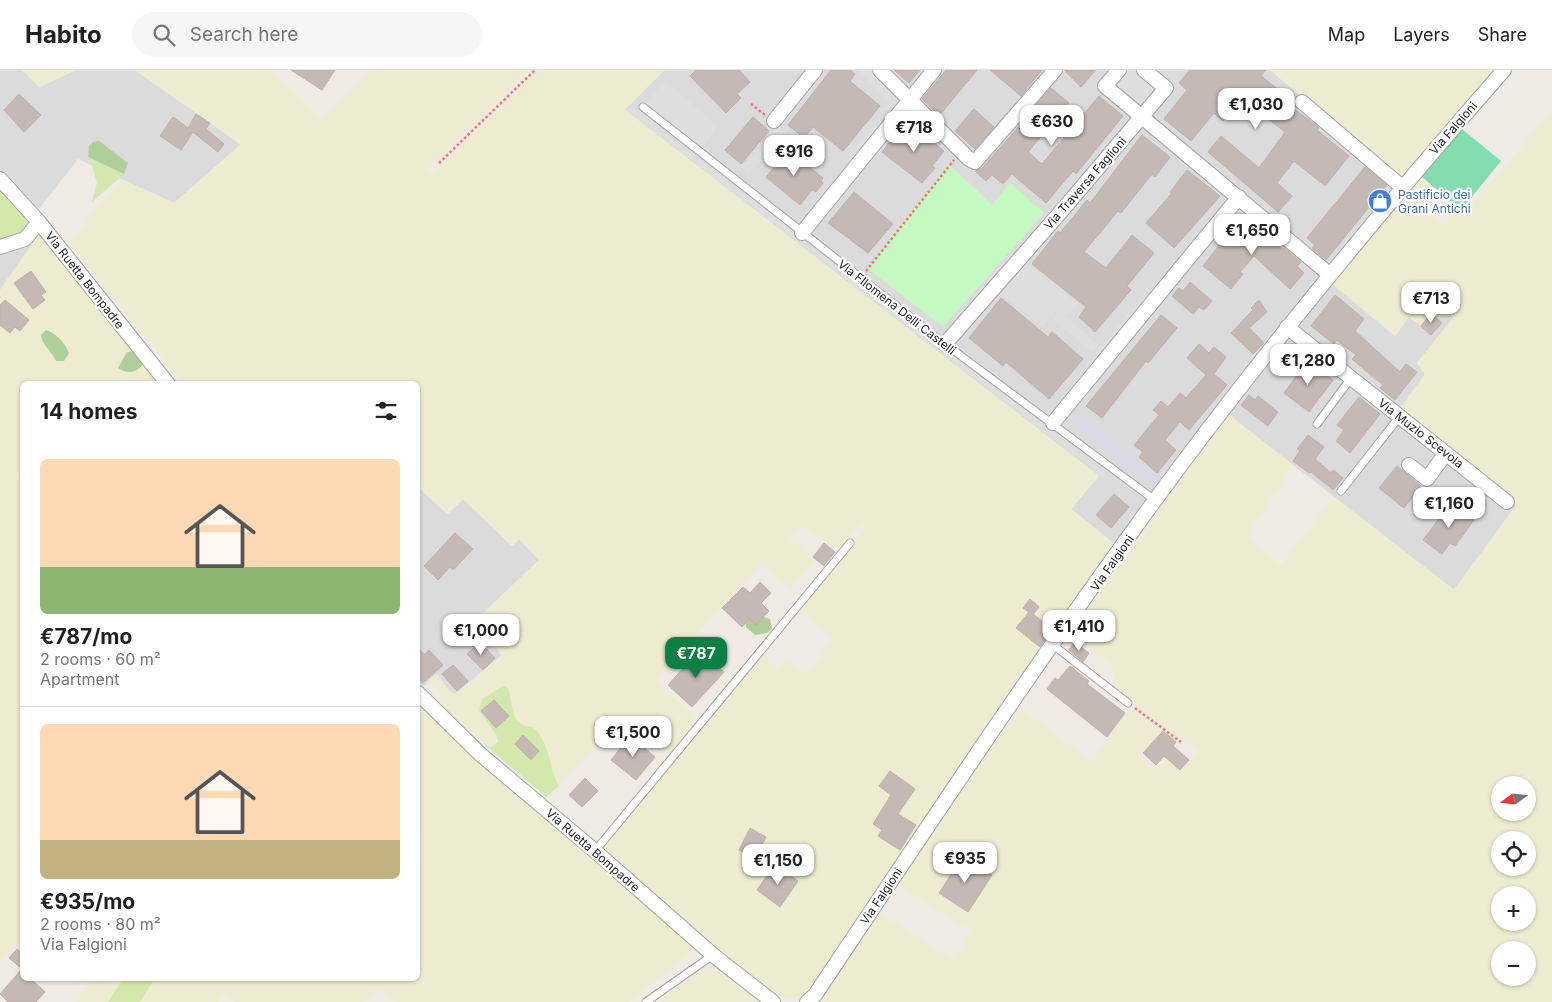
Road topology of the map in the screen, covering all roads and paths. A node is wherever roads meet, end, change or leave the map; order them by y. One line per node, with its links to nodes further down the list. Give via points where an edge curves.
1 (536, 70): 15 (path)
2 (815, 70): 13 (street)
3 (880, 70): 9 (street)
4 (934, 70): 9 (street)
5 (1054, 70): 14 (street, via 975,162)
6 (1119, 70): 12 (street, via 1105,86)
7 (1144, 70): 12 (street, Via Traversa Faglioni, via 1166,88)
8 (1504, 70): 17 (street, Via Falgioni)
9 (909, 100): 14 (street); 20 (street)
10 (1302, 102): 17 (street)
11 (643, 107): 20 (lane, Via FIlomena Delli Castelli)
12 (1143, 117): 18 (street); 25 (street, Via Traversa Faglioni)
13 (774, 122)
14 (962, 151): 23 (path)
15 (440, 163)
16 (0, 179): 19 (street, Via Ruetta Bompadre)
17 (1402, 187): 22 (street, Via Falgioni)
18 (1239, 197): 22 (street); 29 (street)
19 (39, 222): 21 (street, via 25,239); 27 (street, Via Ruetta Bompadre)
20 (802, 233): 23 (lane, Via FIlomena Delli Castelli)
21 (0, 247)
22 (1329, 274): 24 (street, Via Falgioni)
23 (860, 279): 25 (lane, Via FIlomena Delli Castelli)
24 (1287, 327): 26 (street, Via Muzio Scevola); 34 (street, Via Falgioni)
25 (945, 344): 29 (lane, Via FIlomena Delli Castelli)
26 (1352, 378): 28 (street, Via Muzio Scevola); 30 (lane)
27 (166, 381)
28 (1400, 416): 31 (street, Via Muzio Scevola); 33 (lane)
29 (1053, 424): 34 (lane, Via FIlomena Delli Castelli)
30 (1317, 424)
31 (1446, 453): 32 (street, via 1427,479); 35 (street, Via Muzio Scevola)
32 (1409, 465)
33 (1341, 491)
34 (1156, 501): 37 (street, Via Falgioni)
35 (1508, 502)
36 (850, 543): 41 (lane)
37 (1054, 645): 39 (lane); 45 (street, Via Falgioni, via 979,749 815,995)
38 (420, 695): 41 (street, Via Ruetta Bompadre, via 480,754)
39 (1128, 703): 40 (path)
40 (1181, 742)
41 (596, 851): 42 (street, Via Ruetta Bompadre)
42 (713, 955): 43 (lane); 44 (street, Via Ruetta Bompadre)
43 (646, 1002)
44 (774, 1002)
45 (807, 1002)

